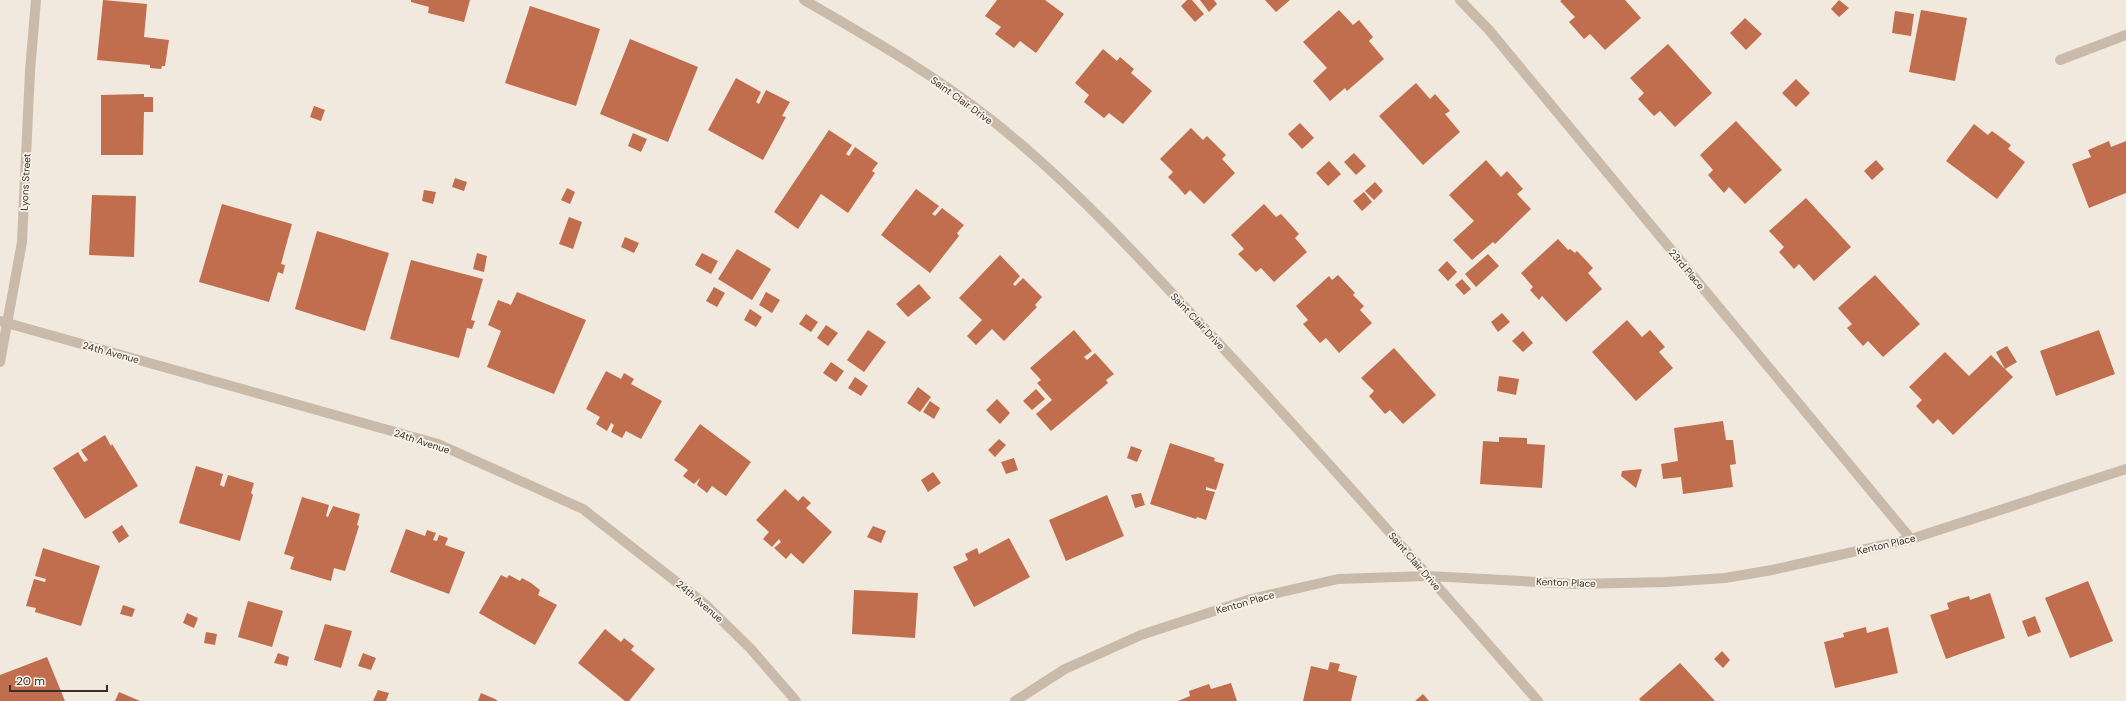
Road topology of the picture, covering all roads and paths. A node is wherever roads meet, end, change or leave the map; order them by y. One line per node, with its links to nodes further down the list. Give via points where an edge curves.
1 (36, 0): 6 (street, Lyons Street, via 22,242)
2 (804, 0): 10 (street, Saint Clair Drive, via 965,100 1010,135 1093,209 1297,427)
3 (1460, 0): 9 (street, 23rd Place, via 1489,30)
4 (2126, 35): 5 (street)
5 (2060, 60)
6 (4, 322): 7 (street, Lyons Street); 11 (street, 24th Avenue, via 438,444 583,509 706,605 750,648)
7 (0, 362)
8 (2126, 469): 9 (street, Kenton Place)
9 (1912, 539): 10 (street, Kenton Place, via 1725,578 1575,584)
10 (1428, 576): 12 (street, Kenton Place, via 1338,579 1251,599 1141,635 1065,669); 13 (street, Saint Clair Drive)
11 (796, 701)
12 (1014, 701)
13 (1538, 701)

